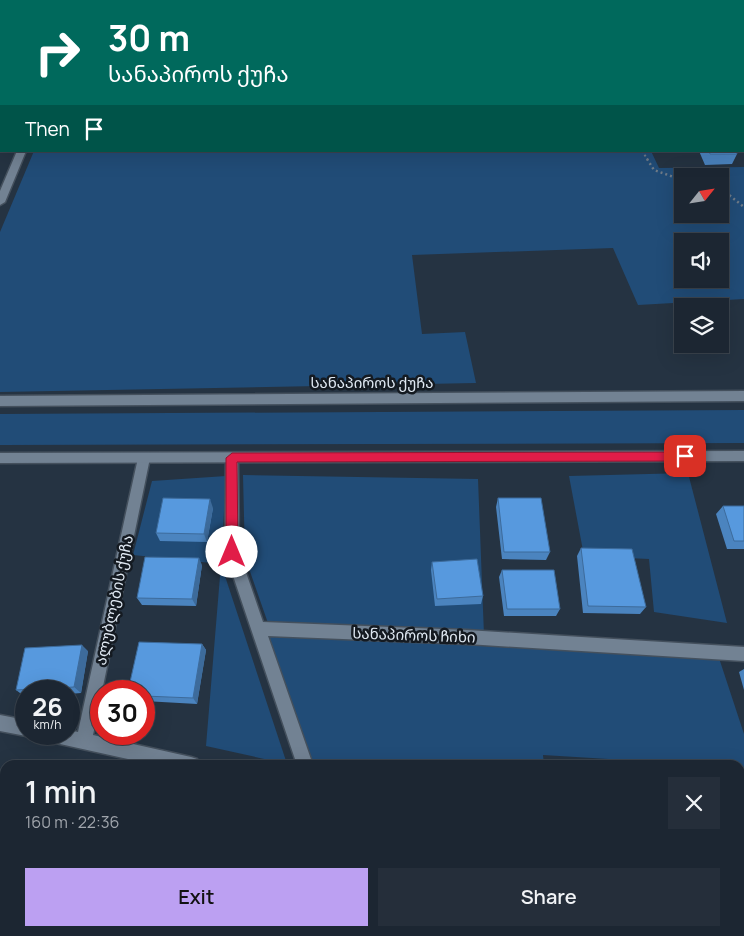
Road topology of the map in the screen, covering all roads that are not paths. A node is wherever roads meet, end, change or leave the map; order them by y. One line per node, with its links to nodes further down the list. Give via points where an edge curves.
1 (22, 152): 2 (main road)
2 (0, 202)
3 (744, 396): 4 (main road, სანაპიროს ქუჩა)
4 (0, 401)
5 (744, 456): 8 (main road)
6 (0, 458): 7 (main road)
7 (144, 458): 8 (main road); 14 (main road, ალუბლების ქუჩა)
8 (232, 458): 9 (main road, via 232,552)
9 (258, 629): 10 (main road, სანაპიროს ჩიხი, via 487,638); 16 (main road)
10 (744, 654)
11 (0, 723): 12 (main road)
12 (15, 726)
13 (80, 740): 14 (main road)
14 (84, 741): 15 (main road)
15 (169, 760)
16 (303, 760)

